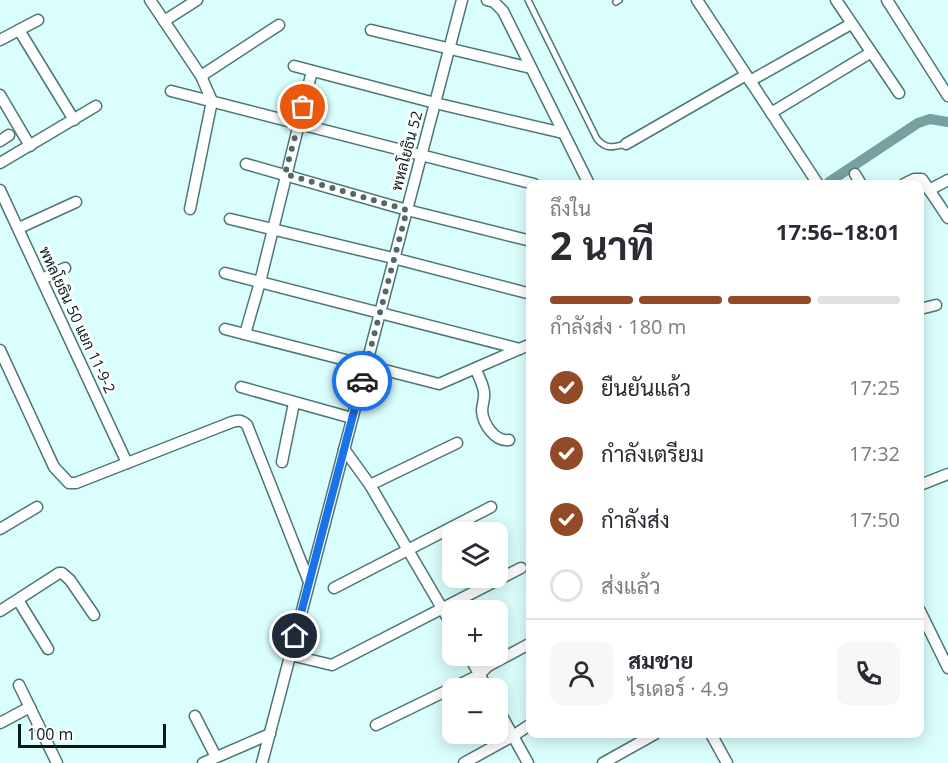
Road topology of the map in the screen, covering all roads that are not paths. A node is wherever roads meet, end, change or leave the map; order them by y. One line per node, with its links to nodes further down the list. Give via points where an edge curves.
1 (150, 0): 10 (street)
2 (197, 0): 10 (street)
3 (462, 0): 16 (street, พหลโยธิน 52)
4 (487, 0): 19 (street, via 503,11)
5 (528, 0): 34 (lane, via 597,138 611,147)
6 (697, 0): 22 (street)
7 (836, 0): 11 (street)
8 (887, 0): 26 (street)
9 (38, 20): 13 (street)
10 (164, 21): 21 (street)
11 (851, 24): 17 (street); 22 (street)
12 (279, 25): 21 (street)
13 (19, 30): 15 (street); 31 (street)
14 (371, 30): 16 (street)
15 (0, 40)
16 (449, 49): 19 (street); 28 (street, พหลโยธิน 52)
17 (870, 53): 24 (street); 30 (street)
18 (294, 66): 20 (street)
19 (531, 68): 33 (street)
20 (312, 71): 28 (street); 32 (street)
21 (201, 75): 27 (street)
22 (748, 78): 30 (street); 34 (street)
23 (171, 91): 27 (street)
24 (899, 93)
25 (0, 95): 35 (street)
26 (948, 96)
27 (213, 101): 32 (street); 50 (street)
28 (435, 103): 33 (street); 36 (street, พหลโยธิน 52)
29 (96, 106): 31 (street)
30 (771, 113): 42 (street)
31 (74, 120): 35 (street)
32 (299, 125): 36 (street); 39 (street)
33 (563, 133): 41 (street)
34 (626, 144)
35 (30, 146): 37 (street)
36 (421, 156): 45 (street); 51 (street, พหลโยธิน 52)
37 (0, 163)
38 (246, 164): 39 (street)
39 (285, 174): 51 (street); 55 (street)
40 (855, 174): 43 (street)
41 (587, 180)
42 (810, 180)
43 (859, 180)
44 (948, 180): 48 (street)
45 (526, 182)
46 (924, 182): 48 (street)
47 (0, 190): 54 (street, พหลโยธิน 50 แยก 11-9-2)
48 (929, 190): 52 (street)
49 (76, 202): 54 (street)
50 (190, 209)
51 (407, 210): 56 (street); 57 (street, พหลโยธิน 52)
52 (948, 218)
53 (230, 219): 55 (street)
54 (19, 228): 60 (street, พหลโยธิน 50 แยก 11-9-2)
55 (272, 229): 57 (street); 61 (street)
56 (526, 240)
57 (393, 258): 62 (street); 65 (street, พหลโยธิน 52)
58 (65, 268): 60 (street)
59 (225, 273): 61 (street)
60 (42, 279): 80 (street, พหลโยธิน 50 แยก 11-9-2)
61 (260, 282): 65 (street); 67 (street)
62 (526, 293)
63 (936, 305): 64 (street)
64 (924, 308)
65 (380, 312): 69 (street); 71 (street, พหลโยธิน 52)
66 (225, 329): 67 (street)
67 (245, 334): 71 (street)
68 (526, 347): 69 (street)
69 (520, 349): 72 (street)
70 (0, 350): 80 (street, via 54,467 65,480 76,483)
71 (367, 364): 72 (street, via 439,384); 75 (street, พหลโยธิน 52)
72 (476, 370): 76 (street, via 484,391 482,414 497,438)
73 (241, 387): 74 (street)
74 (294, 403): 75 (street); 79 (street)
75 (352, 418): 78 (street, พหลโยธิน 52)
76 (508, 440)
77 (457, 443): 83 (street)
78 (344, 449): 83 (street); 89 (street, พหลโยธิน 52)
79 (282, 462)
80 (127, 463): 89 (street, via 232,422 244,422)
81 (948, 474): 82 (street)
82 (924, 480)
83 (370, 485): 87 (street)
84 (37, 507): 86 (street)
85 (491, 507): 87 (street)
86 (0, 529)
87 (409, 549): 90 (street); 93 (street)
88 (521, 568): 92 (street)
89 (309, 582): 100 (street, พหลโยธิน 52)
90 (334, 588)
91 (18, 600): 95 (street); 96 (street, via 62,573); 99 (street)
92 (460, 600)
93 (442, 607)
94 (442, 610): 100 (street, via 332,665)
95 (0, 611)
96 (94, 615)
97 (924, 619): 102 (street)
98 (526, 647): 103 (street, via 488,666)
99 (48, 649)
100 (290, 655): 112 (street, พหลโยธิน 52)
101 (474, 666): 103 (street)
102 (948, 668)
103 (479, 675): 104 (street); 109 (street)
104 (481, 678)
105 (19, 685): 106 (street)
106 (30, 707): 108 (street); 117 (street)
107 (195, 716): 116 (street)
108 (0, 723)
109 (376, 725)
110 (508, 727): 113 (street)
111 (526, 727): 113 (street)
112 (270, 734): 116 (street); 119 (street, พหลโยธิน 52)
113 (513, 736): 120 (street); 121 (street)
114 (648, 738): 122 (street)
115 (713, 738): 123 (street)
116 (216, 757): 118 (street)
117 (55, 762)
118 (203, 763)
119 (262, 763)
120 (464, 763)
121 (528, 763)
122 (603, 763)
123 (727, 763)

